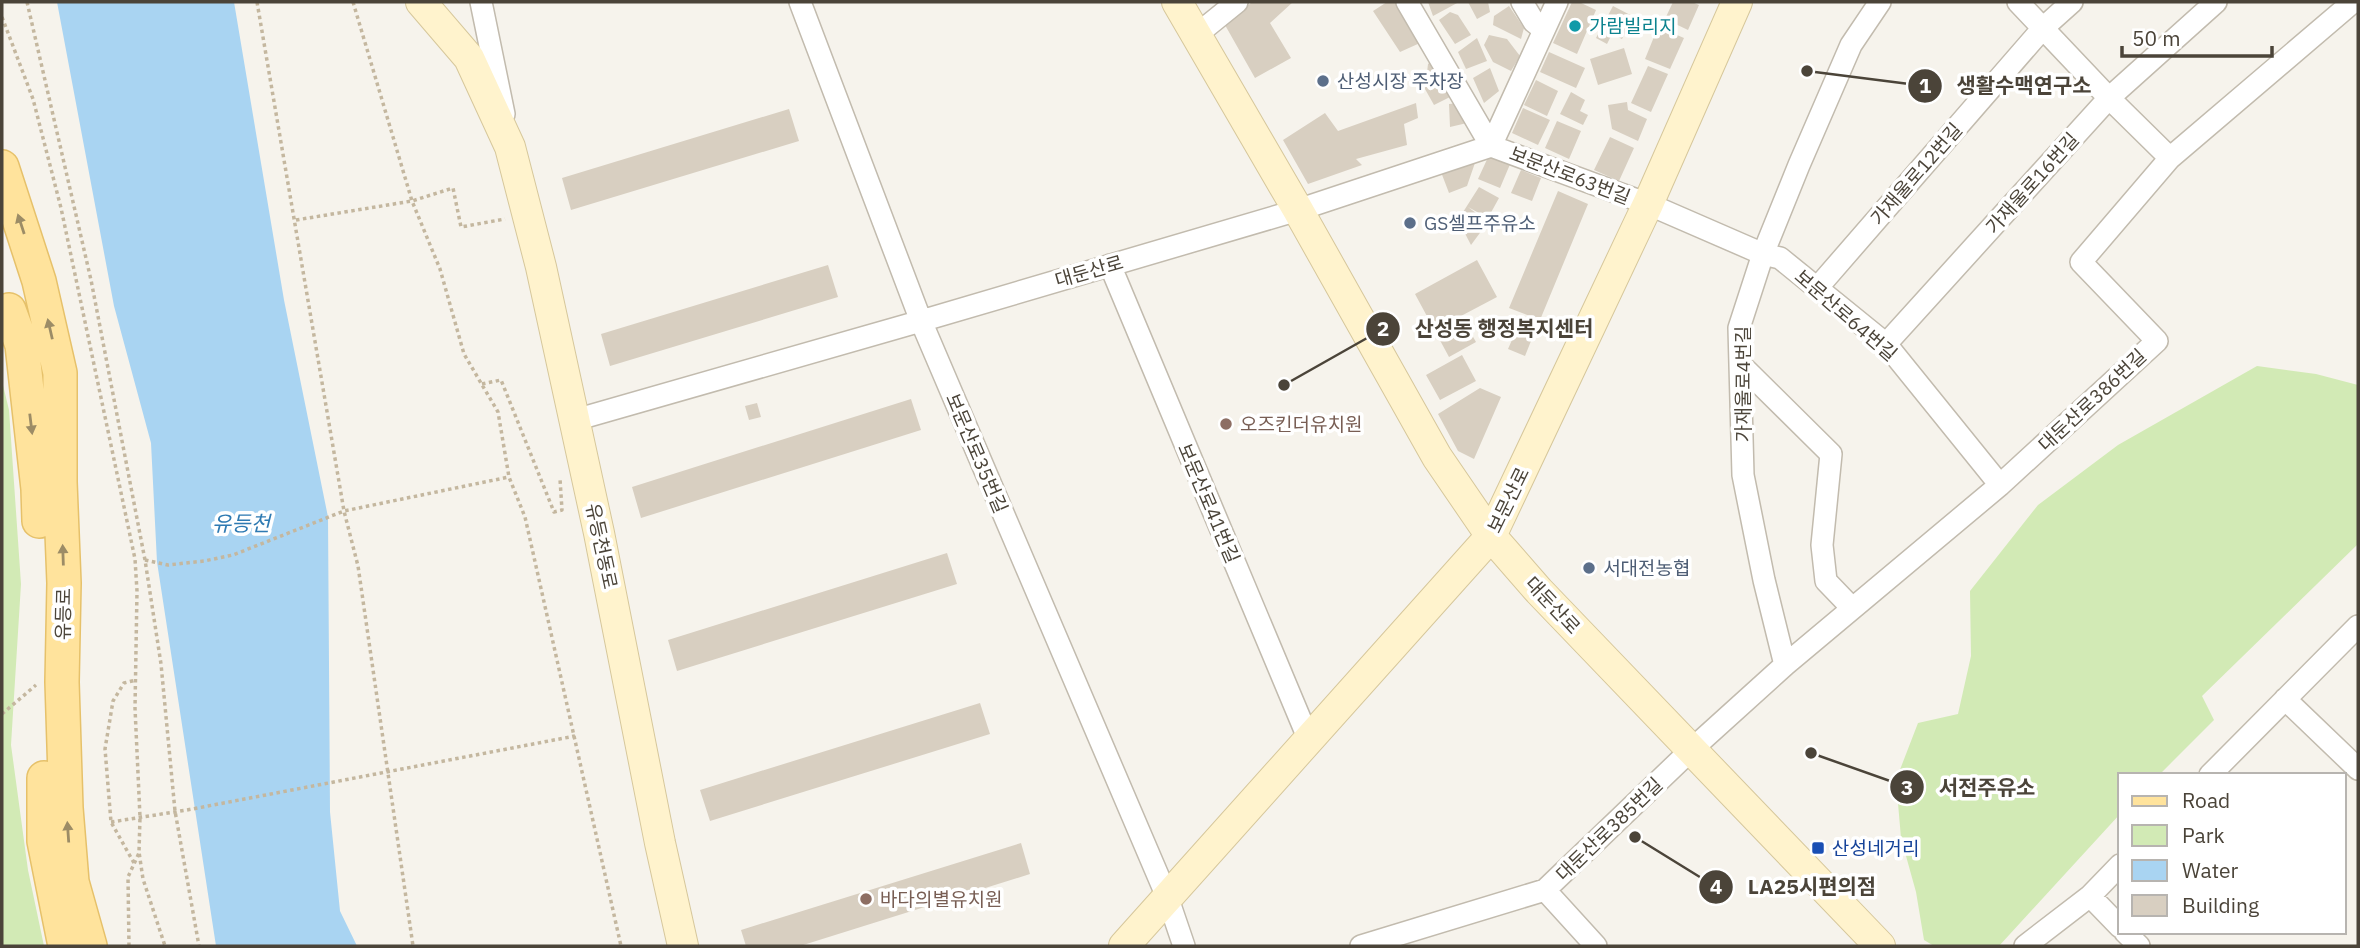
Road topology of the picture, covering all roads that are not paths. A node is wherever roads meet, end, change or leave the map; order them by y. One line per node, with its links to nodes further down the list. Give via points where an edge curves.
1 (421, 2): 20 (main road, 유등천동로, via 469,58)
2 (481, 2): 20 (street, 유등천동로)
3 (800, 2): 29 (street, 보문산로35번길)
4 (1177, 2): 17 (main road, 대둔산로)
5 (1237, 2): 17 (street)
6 (1407, 2): 19 (street, 보문산로63번길)
7 (1522, 2): 16 (street, via 1534,23)
8 (1557, 2): 16 (street)
9 (1737, 2): 23 (main road, 보문산로)
10 (1880, 2): 25 (street, 가재울로4번길, via 1851,45)
11 (2018, 2): 15 (street)
12 (2072, 2): 15 (street, 가재울로12번길)
13 (2216, 2): 18 (street, 가재울로16번길)
14 (2353, 2): 21 (street, 대둔산로386번길)
15 (2043, 28): 18 (street); 27 (street, 가재울로12번길)
16 (1544, 30): 19 (street)
17 (1195, 36): 24 (main road, 대둔산로)
18 (2109, 98): 21 (street); 30 (street, 가재울로16번길)
19 (1491, 146): 23 (street, 보문산로63번길); 24 (street)
20 (510, 147): 32 (main road, 유등천동로)
21 (2170, 159): 33 (street, 대둔산로386번길, via 2081,262 2157,341)
22 (2, 167): 49 (main road, 유등로, one-way to 22, via 72,882 66,808 60,373 39,281)
23 (1648, 205): 25 (street, 보문산로64번길); 34 (main road, 보문산로)
24 (1298, 210): 26 (street, 대둔산로); 34 (main road, 대둔산로, via 1437,457)
25 (1763, 254): 27 (street, 보문산로64번길, via 1780,258); 31 (street, 가재울로4번길, via 1739,328)
26 (1110, 265): 29 (street, 대둔산로); 39 (street, 보문산로41번길)
27 (1818, 287): 30 (street, 보문산로64번길)
28 (9, 310): 48 (main road, 유등로, one-way to 48, via 22,345 38,489 44,841)
29 (921, 321): 32 (street, 대둔산로); 46 (street, 보문산로35번길)
30 (1886, 344): 33 (street, 보문산로64번길)
31 (1741, 365): 35 (street, via 1831,454 1822,545 1826,580); 37 (street, 가재울로4번길, via 1743,475)
32 (575, 420): 50 (main road, 유등천동로)
33 (2000, 485): 35 (street, 대둔산로386번길)
34 (1491, 536): 39 (main road, 보문산로); 40 (main road, 대둔산로)
35 (1852, 608): 37 (street, 대둔산로386번길)
36 (2358, 626): 38 (street)
37 (1785, 665): 40 (street, 대둔산로386번길)
38 (2285, 699): 41 (street); 42 (street)
39 (1309, 740): 46 (main road, 보문산로)
40 (1691, 750): 44 (street, 대둔산로385번길); 55 (main road, 대둔산로)
41 (2358, 769)
42 (2212, 773)
43 (2118, 867): 45 (street)
44 (1545, 890): 53 (street, 대둔산로385번길); 54 (street)
45 (2090, 896): 47 (street); 56 (street)
46 (1168, 899): 51 (main road, 보문산로); 52 (street, 보문산로35번길)
47 (2118, 925)
48 (65, 946)
49 (90, 946)
50 (683, 946)
51 (1124, 946)
52 (1184, 946)
53 (1364, 946)
54 (1597, 946)
55 (1880, 946)
56 (2025, 946)

